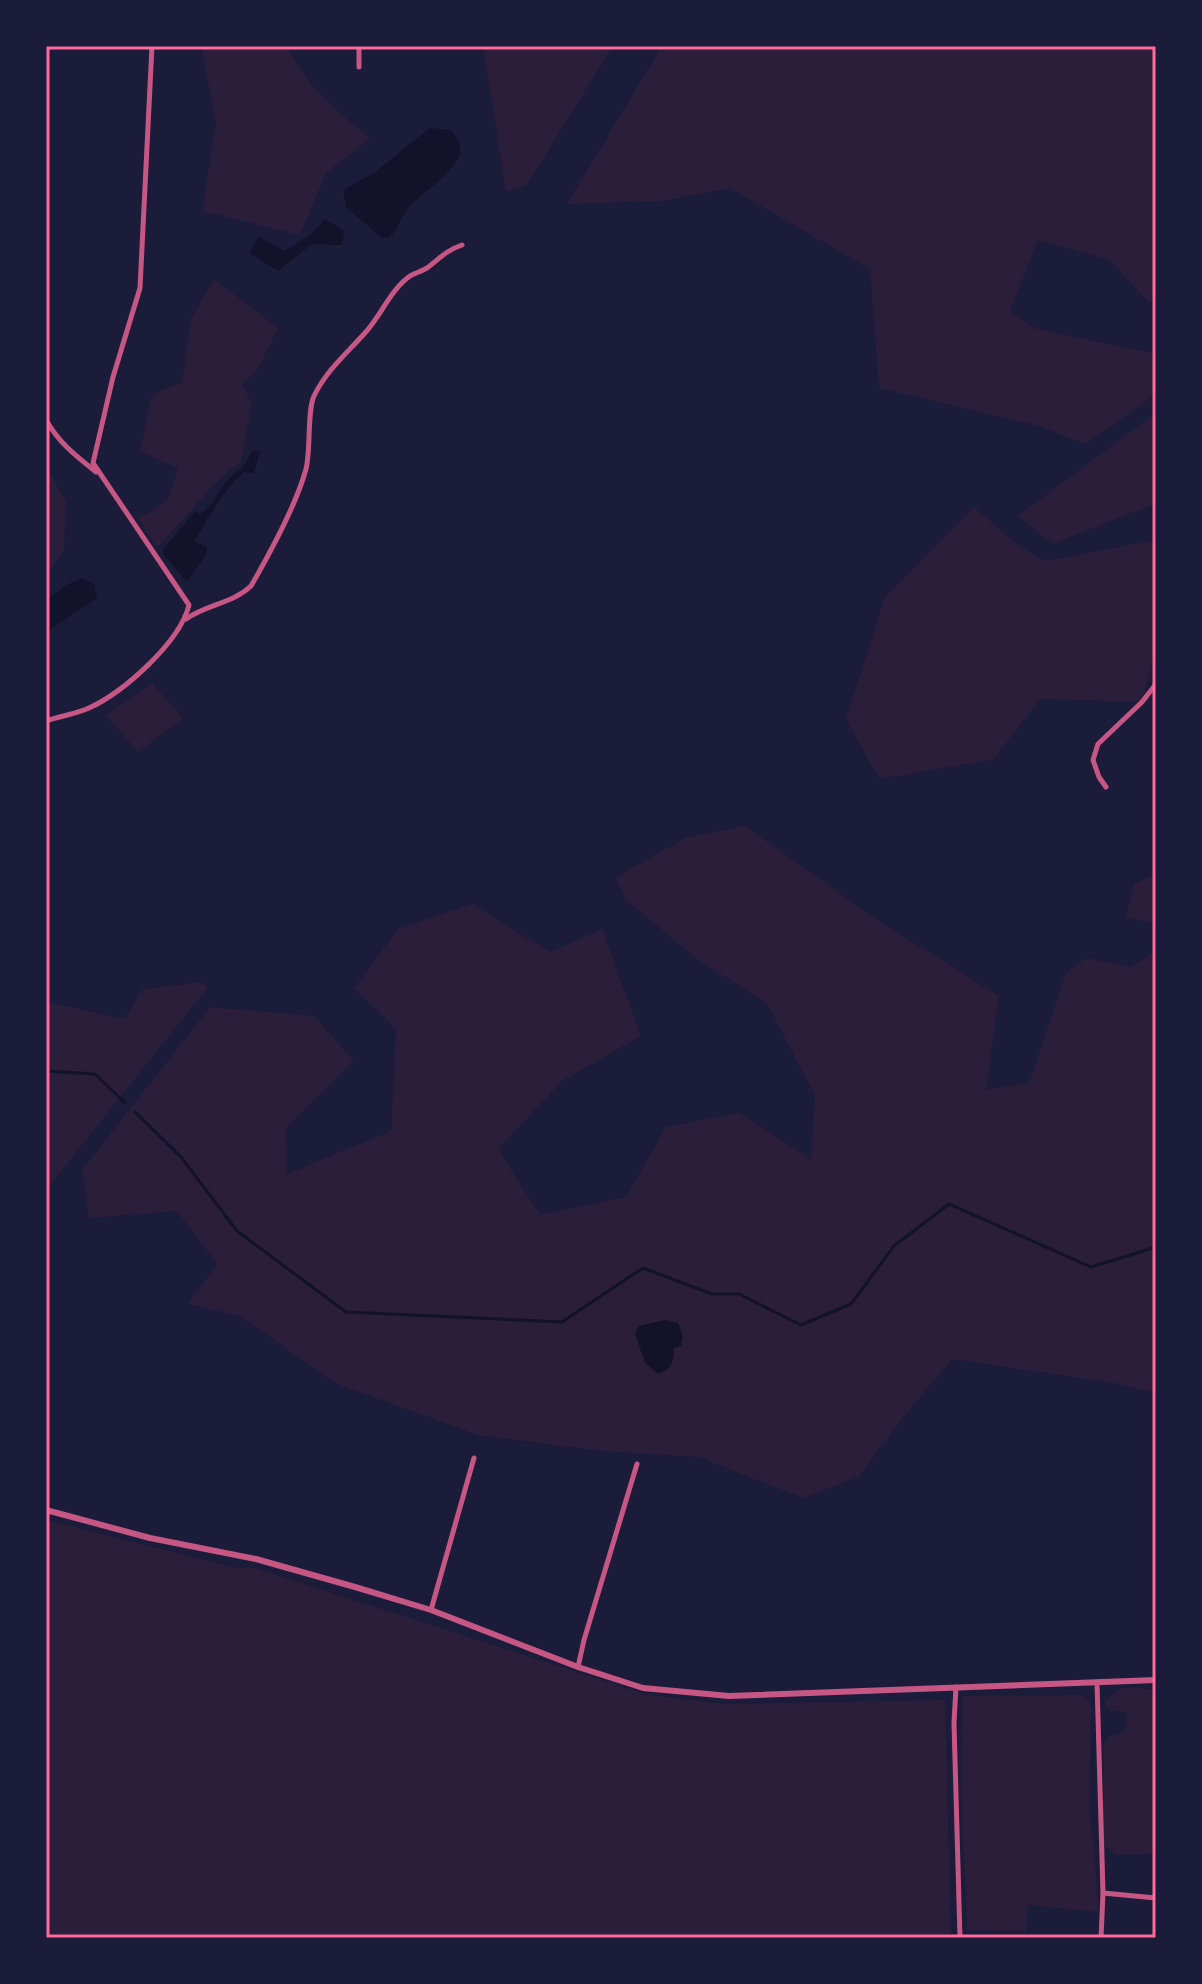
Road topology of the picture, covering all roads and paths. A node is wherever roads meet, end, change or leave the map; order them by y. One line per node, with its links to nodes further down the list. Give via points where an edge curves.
1 (152, 46): 6 (street, via 140,288 93,463)
2 (359, 46): 3 (street)
3 (359, 67)
4 (462, 245): 7 (street, via 447,249 410,276 326,376 312,399 305,472 251,586 241,596 198,610)
5 (46, 420): 6 (street, via 73,455)
6 (100, 475): 7 (street, via 189,605)
7 (185, 620): 9 (street, via 130,681 89,708)
8 (1156, 684): 10 (street, via 1098,744 1093,760)
9 (46, 721)
10 (1106, 787)
11 (474, 1458): 14 (street)
12 (637, 1464): 15 (street)
13 (46, 1510): 14 (street, via 256,1559)
14 (431, 1610): 15 (street)
15 (578, 1667): 18 (street, via 643,1688 729,1696)
16 (1156, 1680): 17 (street)
17 (1097, 1682): 18 (street); 19 (street)
18 (956, 1687): 21 (street)
19 (1103, 1893): 20 (street); 22 (street)
20 (1156, 1898)
21 (960, 1938)
22 (1101, 1938)

